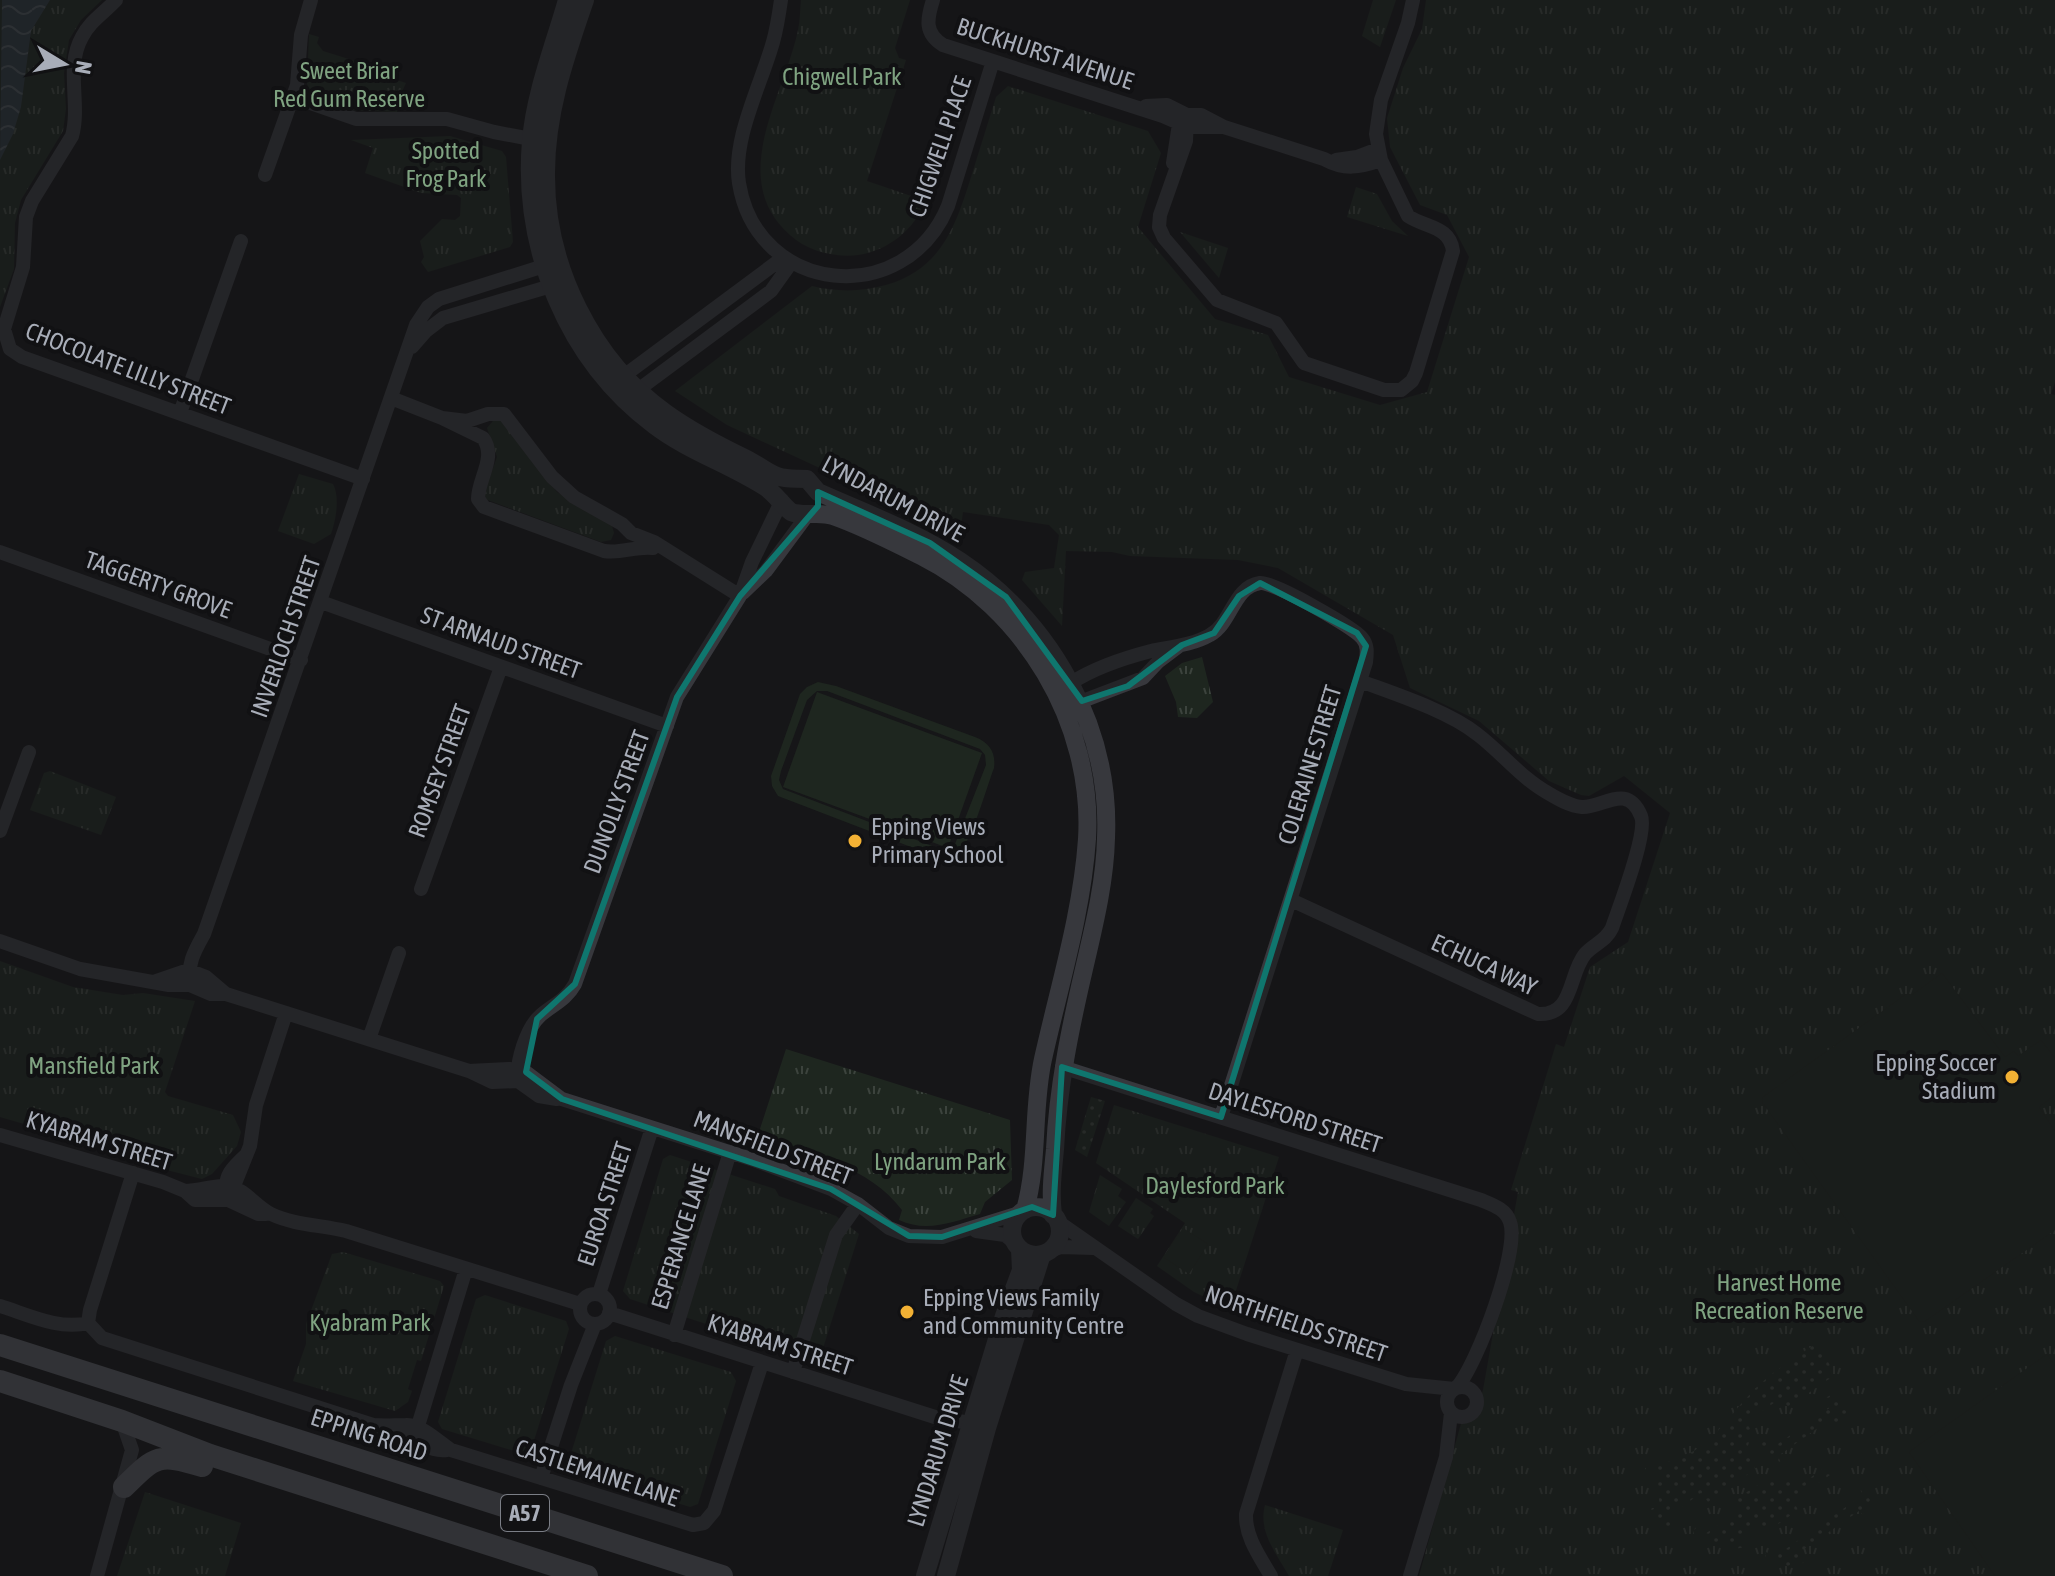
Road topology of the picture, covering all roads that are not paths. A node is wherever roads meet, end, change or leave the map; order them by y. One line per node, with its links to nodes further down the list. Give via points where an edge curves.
1 (116, 0): 23 (street, CHOCOLATE LILLY STREET, via 93,21 76,48 76,123 29,208 23,267 4,337 22,357)
2 (311, 0): 9 (street)
3 (567, 0): 11 (street, LYNDARUM DRIVE, via 540,89)
4 (585, 0): 11 (street, LYNDARUM DRIVE)
5 (781, 0): 15 (street, via 738,165 749,217)
6 (933, 0): 8 (street, BUCKHURST AVENUE, via 927,23 932,37)
7 (1413, 0): 12 (street, via 1381,100)
8 (993, 61): 10 (street, BUCKHURST AVENUE, via 1137,107 1167,105); 15 (street, CHIGWELL PLACE, via 948,206 928,241 893,267 872,274 834,276)
9 (293, 97): 11 (street, via 356,119 447,119); 13 (street)
10 (1185, 122): 12 (street, BUCKHURST AVENUE, via 1212,119 1339,167 1359,168); 12 (street, via 1186,141 1160,215 1164,238 1212,296 1276,323 1304,363 1395,391 1406,387 1416,373 1453,251 1446,233 1408,216)
11 (539, 140): 16 (street, LYNDARUM DRIVE, via 530,195 537,242)
12 (1379, 155)
13 (265, 175)
14 (241, 241): 23 (street)
15 (787, 260): 19 (street); 20 (street, via 771,291)
16 (552, 264): 17 (street, LYNDARUM DRIVE); 18 (street, INVERLOCH STREET, via 439,299 416,325)
17 (558, 284): 18 (street, INVERLOCH STREET, via 443,318); 19 (street, LYNDARUM DRIVE, via 567,321 587,354)
18 (406, 353): 21 (street, INVERLOCH STREET)
19 (618, 380): 20 (street, LYNDARUM DRIVE)
20 (631, 395): 27 (street, LYNDARUM DRIVE); 29 (street, LYNDARUM DRIVE, via 654,424)
21 (391, 398): 24 (street); 26 (street, INVERLOCH STREET)
22 (496, 412): 24 (street, via 467,421); 25 (street, via 486,424); 31 (street, via 508,417 562,488)
23 (180, 413): 26 (street, CHOCOLATE LILLY STREET)
24 (442, 418): 25 (street)
25 (485, 440): 32 (street, via 488,463 478,493 481,504)
26 (363, 479): 36 (street, INVERLOCH STREET)
27 (792, 480): 28 (street, LYNDARUM DRIVE, via 807,479); 29 (street)
28 (818, 492): 30 (street, via 817,505); 41 (street, LYNDARUM DRIVE, via 930,543 982,577 1031,624)
29 (782, 500): 30 (street, LYNDARUM DRIVE, via 791,512); 35 (street, DUNOLLY STREET)
30 (809, 513): 35 (street, DUNOLLY STREET, via 766,571); 41 (street, LYNDARUM DRIVE, via 833,516 950,573 996,610)
31 (615, 520): 32 (street, via 618,540); 33 (street)
32 (604, 551): 33 (street, via 641,546)
33 (665, 551): 35 (street)
34 (0, 552): 38 (street, TAGGERTY GROVE)
35 (740, 596): 42 (street, DUNOLLY STREET, via 682,687)
36 (321, 602): 38 (street, INVERLOCH STREET); 39 (street, ST ARNAUD STREET)
37 (1182, 645): 40 (street, COLERAINE STREET, via 1214,633 1246,589 1267,583 1363,639 1367,651); 41 (street, COLERAINE STREET, via 1087,673); 41 (street, COLERAINE STREET, via 1128,686)
38 (301, 660): 49 (street, INVERLOCH STREET)
39 (501, 667): 42 (street, ST ARNAUD STREET); 45 (street, ROMSEY STREET)
40 (1360, 681): 46 (street, COLERAINE STREET); 46 (street, ECHUCA WAY, via 1466,726 1545,792 1572,805 1585,807 1612,798 1633,804 1643,827 1621,901 1608,937 1579,963 1564,1003 1545,1014)
41 (1068, 696): 52 (street, LYNDARUM DRIVE, via 1099,760 1106,836 1104,875); 61 (street, LYNDARUM DRIVE, via 1086,796 1084,873 1042,1064 1033,1183)
42 (667, 726): 53 (street, DUNOLLY STREET, via 575,984 569,996 537,1019)
43 (29, 752): 44 (street)
44 (0, 831)
45 (421, 889)
46 (1291, 900): 54 (street, COLERAINE STREET)
47 (0, 941): 49 (street, via 80,969 169,985)
48 (399, 953): 51 (street)
49 (192, 976): 50 (street, MANSFIELD STREET, via 226,994)
50 (286, 1013): 51 (street, MANSFIELD STREET); 59 (street, via 246,1155)
51 (369, 1039): 53 (street, MANSFIELD STREET, via 492,1082)
52 (1062, 1067): 54 (street, DAYLESFORD STREET); 62 (street, LYNDARUM DRIVE, via 1051,1186)
53 (520, 1074): 55 (street, MANSFIELD STREET, via 539,1096)
54 (1221, 1117): 76 (street, DAYLESFORD STREET, via 1500,1208 1512,1230 1510,1252)
55 (652, 1128): 57 (street, MANSFIELD STREET); 68 (street, EUROA STREET)
56 (0, 1135): 58 (street, KYABRAM STREET)
57 (730, 1152): 60 (street, MANSFIELD STREET); 74 (street, ESPERANCE LANE)
58 (133, 1173): 59 (street, KYABRAM STREET, via 185,1191); 73 (street)
59 (229, 1191): 67 (street, via 271,1214)
60 (858, 1204): 63 (street, MANSFIELD STREET, via 909,1236); 79 (street, via 836,1235)
61 (1024, 1211): 62 (street, via 1040,1208); 63 (street, MANSFIELD STREET); 64 (street, via 1012,1226)
62 (1055, 1218): 65 (street, NORTHFIELDS STREET); 66 (street, via 1058,1239)
63 (964, 1231): 64 (street, MANSFIELD STREET, via 1005,1235)
64 (1018, 1246): 66 (street, via 1031,1254); 86 (street, LYNDARUM DRIVE, via 1021,1270 1004,1316)
65 (1095, 1248): 66 (street, via 1061,1247); 77 (street, NORTHFIELDS STREET, via 1198,1316)
66 (1044, 1253): 86 (street, LYNDARUM DRIVE)
67 (466, 1269): 69 (street); 87 (street)
68 (599, 1294): 69 (street); 71 (street, via 609,1304)
69 (580, 1304): 72 (street, via 580,1313)
70 (0, 1306): 73 (street, via 60,1325)
71 (609, 1313): 72 (street, via 604,1321); 74 (street, KYABRAM STREET)
72 (590, 1322): 88 (street)
73 (88, 1323): 87 (street, via 102,1338 373,1425 407,1424)
74 (674, 1335): 78 (street, KYABRAM STREET)
75 (0, 1345): 93 (main road, EPPING ROAD / A57)
76 (1481, 1346): 82 (street); 83 (street)
77 (1297, 1350): 81 (street, NORTHFIELDS STREET); 96 (street, via 1246,1514 1252,1543)
78 (762, 1363): 79 (street, KYABRAM STREET); 88 (street, CASTLEMAINE LANE, via 714,1511 704,1523 685,1524)
79 (793, 1372): 86 (street, KYABRAM STREET, via 953,1427)
80 (0, 1381): 85 (main road)
81 (1406, 1384): 82 (street, NORTHFIELDS STREET); 84 (street, NORTHFIELDS STREET)
82 (1456, 1388): 83 (street); 84 (street, via 1448,1396)
83 (1475, 1393): 84 (street, via 1477,1407)
84 (1455, 1413): 97 (street)
85 (122, 1421): 89 (street, via 132,1450); 90 (main road)
86 (978, 1430): 94 (street, LYNDARUM DRIVE); 95 (street, LYNDARUM DRIVE)
87 (415, 1433): 88 (street, CASTLEMAINE LANE)
88 (541, 1478)
89 (124, 1487): 90 (main road, via 156,1459 170,1457 298,1496); 91 (street)
90 (351, 1501): 92 (main road)
91 (97, 1576)
92 (587, 1576)
93 (722, 1576)
94 (925, 1576)
95 (946, 1576)
96 (1271, 1576)
97 (1410, 1576)

